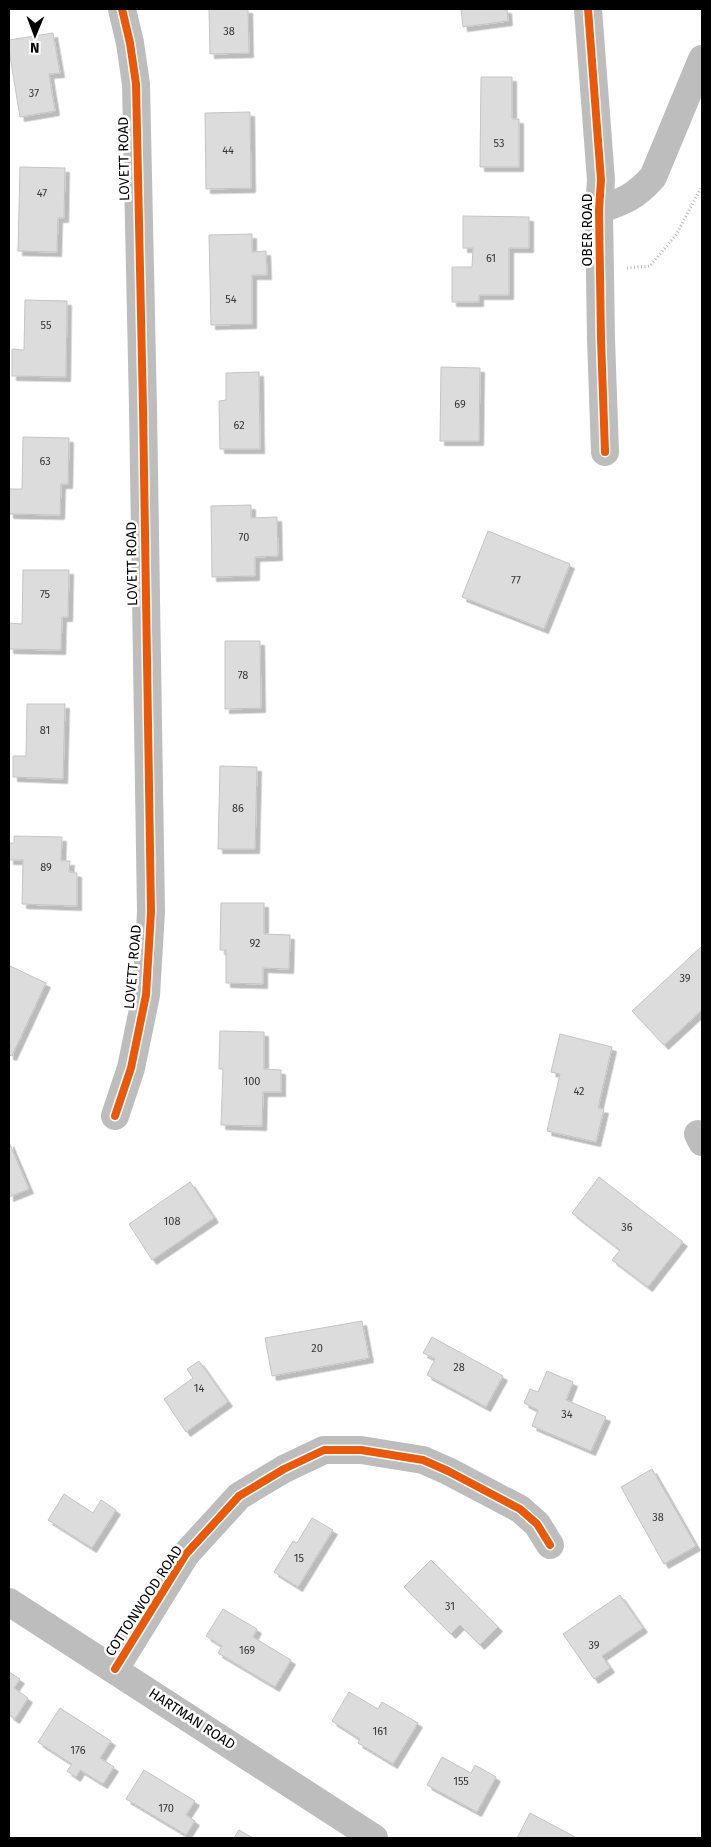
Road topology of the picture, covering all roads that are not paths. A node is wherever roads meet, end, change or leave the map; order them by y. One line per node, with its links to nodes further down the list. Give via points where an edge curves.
1 (122, 9): 6 (street, LOVETT ROAD, via 136,84 151,912 146,995 131,1068)
2 (588, 9): 4 (street, OBER ROAD, via 601,180)
3 (702, 59): 4 (street, via 653,177 639,192)
4 (599, 210): 5 (street, OBER ROAD)
5 (605, 452)
6 (115, 1116)
7 (550, 1545): 9 (street, COTTONWOOD ROAD, via 536,1524 520,1509 440,1467 423,1460 361,1450 324,1450 239,1496 186,1554)
8 (9, 1602): 9 (street, HARTMAN ROAD)
9 (114, 1669): 10 (street, HARTMAN ROAD)
10 (374, 1838)

